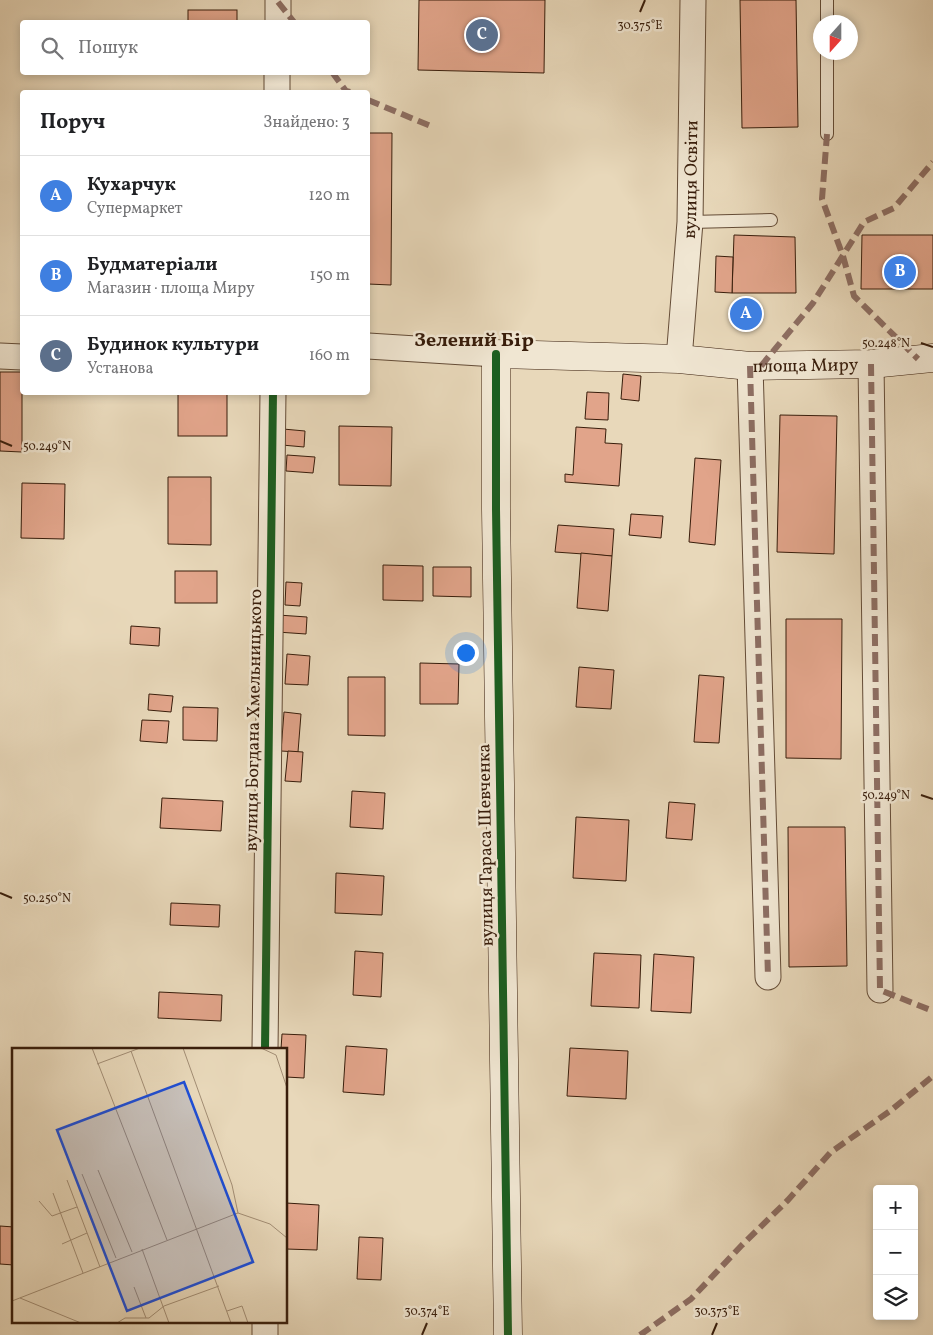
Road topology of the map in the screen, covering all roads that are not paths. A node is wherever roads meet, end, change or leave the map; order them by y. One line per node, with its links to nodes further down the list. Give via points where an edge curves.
1 (278, 0): 5 (street)
2 (693, 0): 11 (street, вулиця Освіти)
3 (827, 0): 4 (lane)
4 (827, 15)
5 (278, 20)
6 (827, 60): 9 (lane)
7 (277, 75): 8 (street)
8 (277, 90)
9 (827, 134)
10 (771, 220): 11 (lane)
11 (690, 222): 17 (street, вулиця Освіти)
12 (370, 346): 13 (street)
13 (496, 354): 17 (street, площа Миру); 26 (street, вулиця Тараса Шевченка)
14 (0, 356): 15 (street)
15 (20, 357)
16 (933, 358): 18 (street, площа Миру)
17 (679, 359): 19 (street, площа Миру)
18 (871, 364): 19 (street, площа Миру); 22 (street)
19 (750, 366): 21 (street)
20 (273, 395): 23 (street, вулиця Богдана Хмельницького)
21 (768, 978)
22 (880, 990)
23 (265, 1048)
24 (264, 1322): 25 (street)
25 (264, 1335)
26 (508, 1335)

